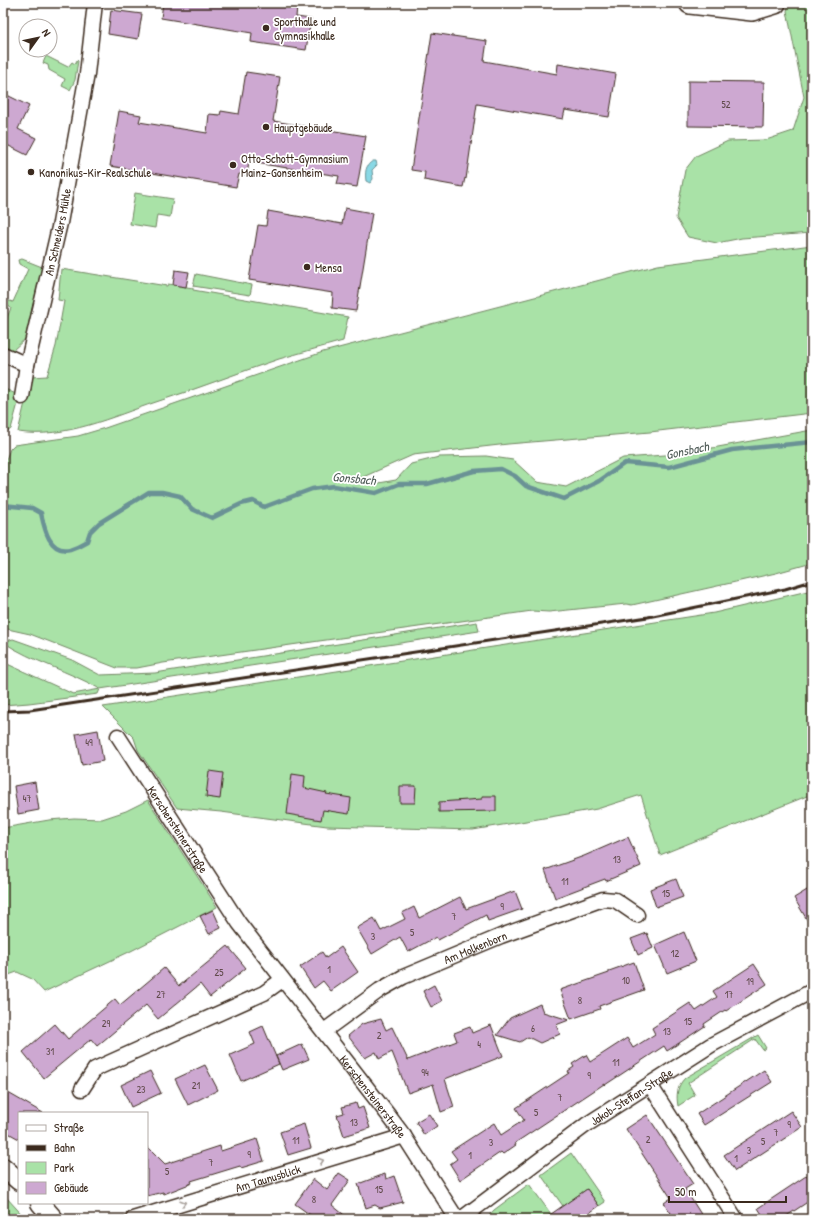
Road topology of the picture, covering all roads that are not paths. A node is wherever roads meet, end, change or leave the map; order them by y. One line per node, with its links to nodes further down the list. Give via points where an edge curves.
1 (95, 3): 6 (street, An Schneiders Mühle, via 87,74 60,223)
2 (690, 3): 4 (main road)
3 (774, 3): 4 (main road)
4 (755, 6)
5 (3, 354): 6 (street)
6 (27, 365): 7 (street, An Schneiders Mühle)
7 (22, 397)
8 (118, 736): 10 (street, Kerschensteinerstraße, via 239,923)
9 (637, 915): 12 (street, Am Molkenborn, via 614,900 603,899 509,933 403,977 380,990)
10 (282, 980): 12 (street, Kerschensteinerstraße); 14 (street, via 264,993 94,1070)
11 (812, 991): 13 (street, Jakob-Steffan-Straße, via 711,1045)
12 (324, 1031): 15 (street, Kerschensteinerstraße)
13 (650, 1085): 22 (street, Jakob-Steffan-Straße, via 586,1125); 23 (street)
14 (82, 1089)
15 (404, 1136): 20 (street, Am Taunusblick, one-way to 15); 21 (street, Kerschensteinerstraße)
16 (3, 1167): 17 (street)
17 (18, 1179)
18 (41, 1204): 19 (street)
19 (54, 1219)
20 (133, 1219)
21 (457, 1219)
22 (461, 1219)
23 (736, 1219)

